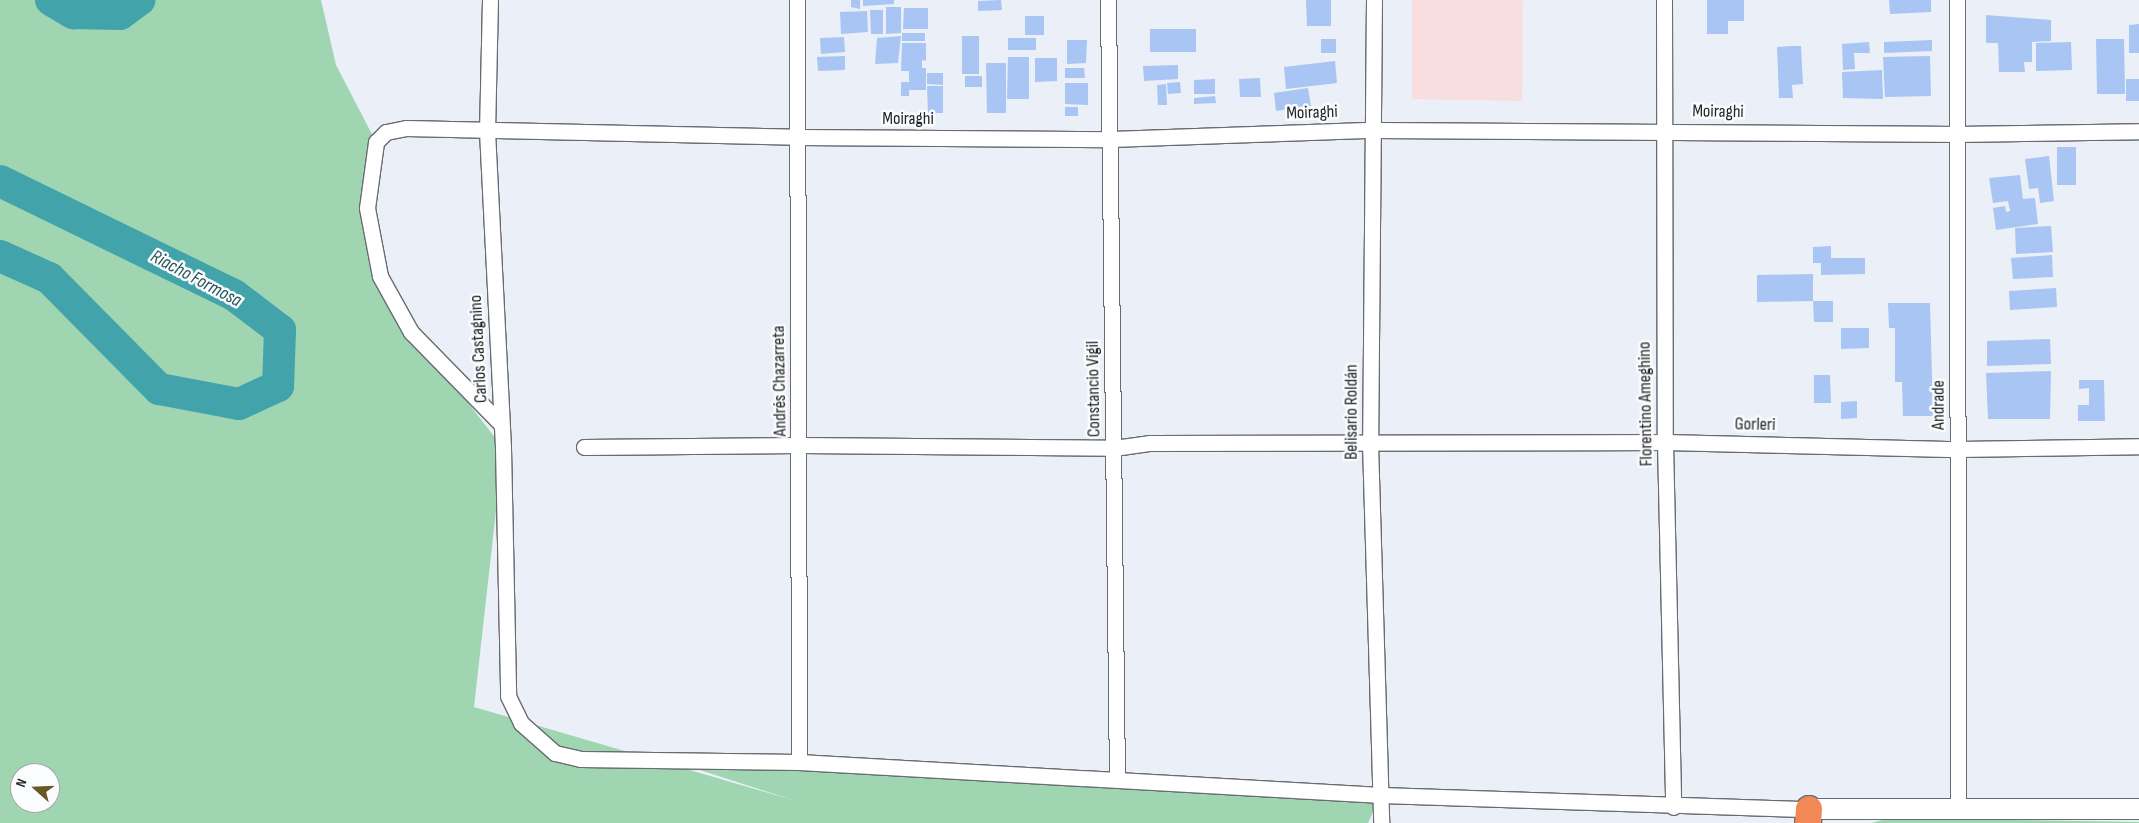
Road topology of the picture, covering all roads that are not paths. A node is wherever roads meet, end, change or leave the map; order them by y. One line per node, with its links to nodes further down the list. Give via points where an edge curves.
1 (490, 0): 9 (street, Carlos Castagnino)
2 (797, 0): 12 (street, Andrés Chazarreta)
3 (1108, 0): 13 (street, Constancio Vigil)
4 (1374, 0): 7 (street, Belisario Roldán)
5 (1664, 0): 8 (street, Florentino Ameghino)
6 (1957, 0): 11 (street, Andrade)
7 (1373, 130): 8 (street, Moiraghi); 13 (street, Moiraghi); 16 (street, Belisario Roldán)
8 (1662, 130): 11 (street, Moiraghi); 15 (street, Florentino Ameghino)
9 (487, 131): 12 (street, Moiraghi); 14 (street, Carlos Castagnino); 14 (street, Moiraghi, via 406,128 386,132 376,142 367,208 380,276 395,308 411,332)
10 (2139, 131): 11 (street, Moiraghi)
11 (1957, 134): 21 (street, Andrade)
12 (797, 138): 13 (street, Moiraghi); 17 (street, Andrés Chazarreta)
13 (1111, 139): 20 (street, Constancio Vigil)
14 (501, 424): 22 (street, Carlos Castagnino, via 508,696 521,723 537,741 555,753 581,759)
15 (1665, 442): 16 (street, Gorleri); 21 (street, Gorleri); 25 (street, Florentino Ameghino)
16 (1370, 443): 20 (street, Gorleri, via 1149,443); 24 (street, Belisario Roldán)
17 (800, 445): 19 (street, Gorleri); 20 (street, Gorleri); 22 (street, Andrés Chazarreta)
18 (2139, 446): 21 (street, Gorleri)
19 (584, 448)
20 (1114, 448): 23 (street, Constancio Vigil)
21 (1958, 449): 27 (street, Andrade)
22 (799, 762): 23 (street)
23 (1117, 778): 24 (street)
24 (1381, 795): 25 (street); 29 (street, Belisario Roldán)
25 (1673, 807): 28 (street)
26 (2139, 808): 27 (main road)
27 (1958, 809): 28 (main road)
28 (1809, 816)
29 (1381, 823)

